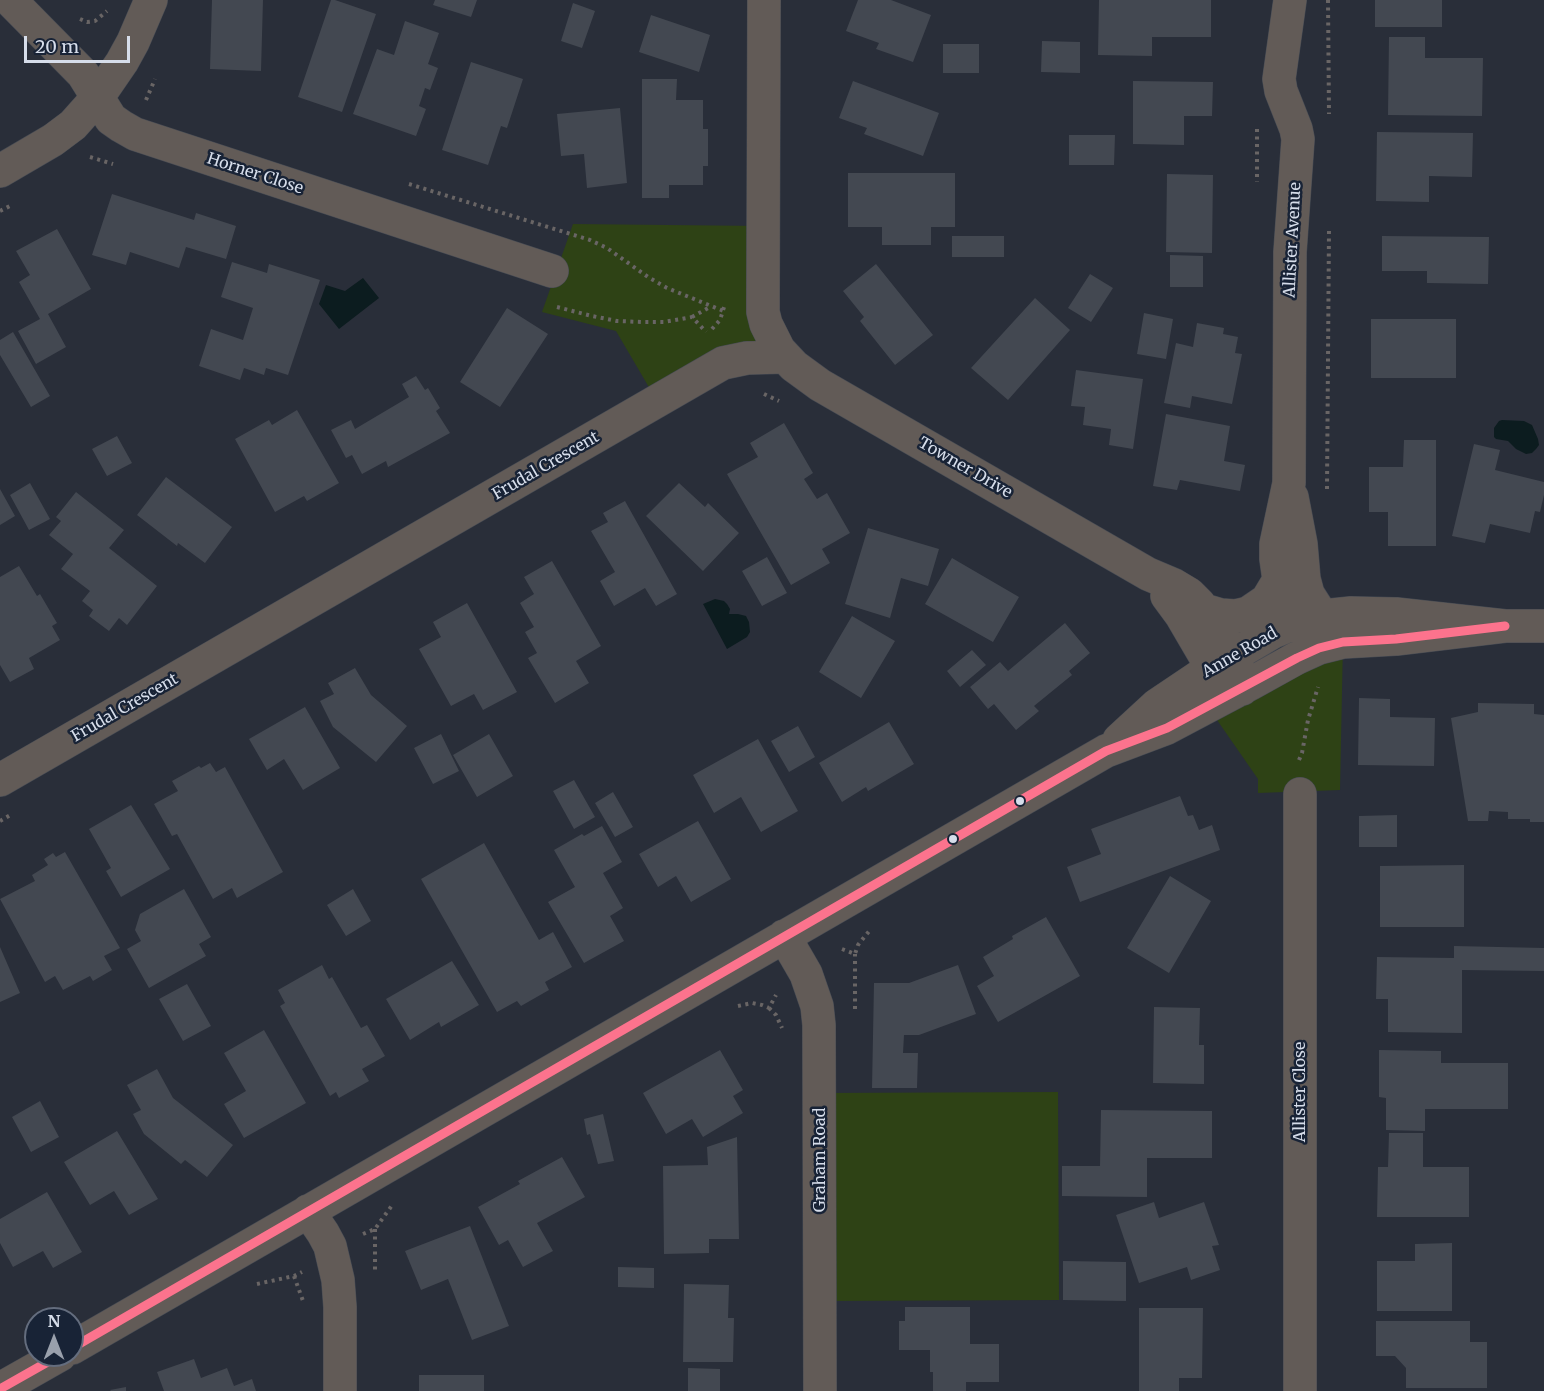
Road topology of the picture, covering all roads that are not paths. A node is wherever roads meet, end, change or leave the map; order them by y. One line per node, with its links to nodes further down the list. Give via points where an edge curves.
1 (10, 0): 5 (street, Horner Close, via 77,67)
2 (151, 0): 5 (street, via 123,62)
3 (764, 0): 8 (street, via 763,298 766,324)
4 (1290, 0): 9 (street, Allister Avenue, via 1279,80 1298,140 1290,245)
5 (98, 97): 6 (street, via 73,125); 7 (street, Horner Close, via 111,119 135,134)
6 (0, 171)
7 (552, 271)
8 (785, 357): 10 (street, Towner Drive, via 820,385); 20 (street, Frudal Crescent, via 723,363)
9 (1289, 483): 11 (street, Allister Avenue, via 1276,544); 13 (street, Allister Avenue)
10 (1148, 574): 12 (street, Towner Drive, via 1189,594); 17 (street, Towner Drive)
11 (1279, 579): 12 (street, via 1267,600 1248,613 1221,615); 13 (street, Allister Avenue, via 1284,599)
12 (1203, 610): 17 (street, Towner Drive)
13 (1309, 619): 14 (street, Anne Road, via 1351,613 1396,614); 16 (street); 17 (street, Anne Road, via 1273,632)
14 (1505, 626): 15 (street, Anne Road); 16 (street, Anne Road, via 1343,642)
15 (1544, 626)
16 (1319, 648): 18 (street, Anne Road)
17 (1224, 661): 18 (street); 19 (street, Anne Road, via 1157,705)
18 (1242, 689): 19 (street, Anne Road, via 1167,728)
19 (1106, 751): 22 (street, Anne Road)
20 (0, 780)
21 (1300, 794): 29 (street, Allister Close)
22 (784, 936): 23 (street, Anne Road); 28 (street, Graham Road, via 806,974 819,1025)
23 (308, 1211): 24 (street, Anne Road); 27 (street, via 330,1246 338,1280)
24 (84, 1341)
25 (39, 1367): 26 (street)
26 (0, 1389)
27 (340, 1391)
28 (820, 1391)
29 (1300, 1391)

